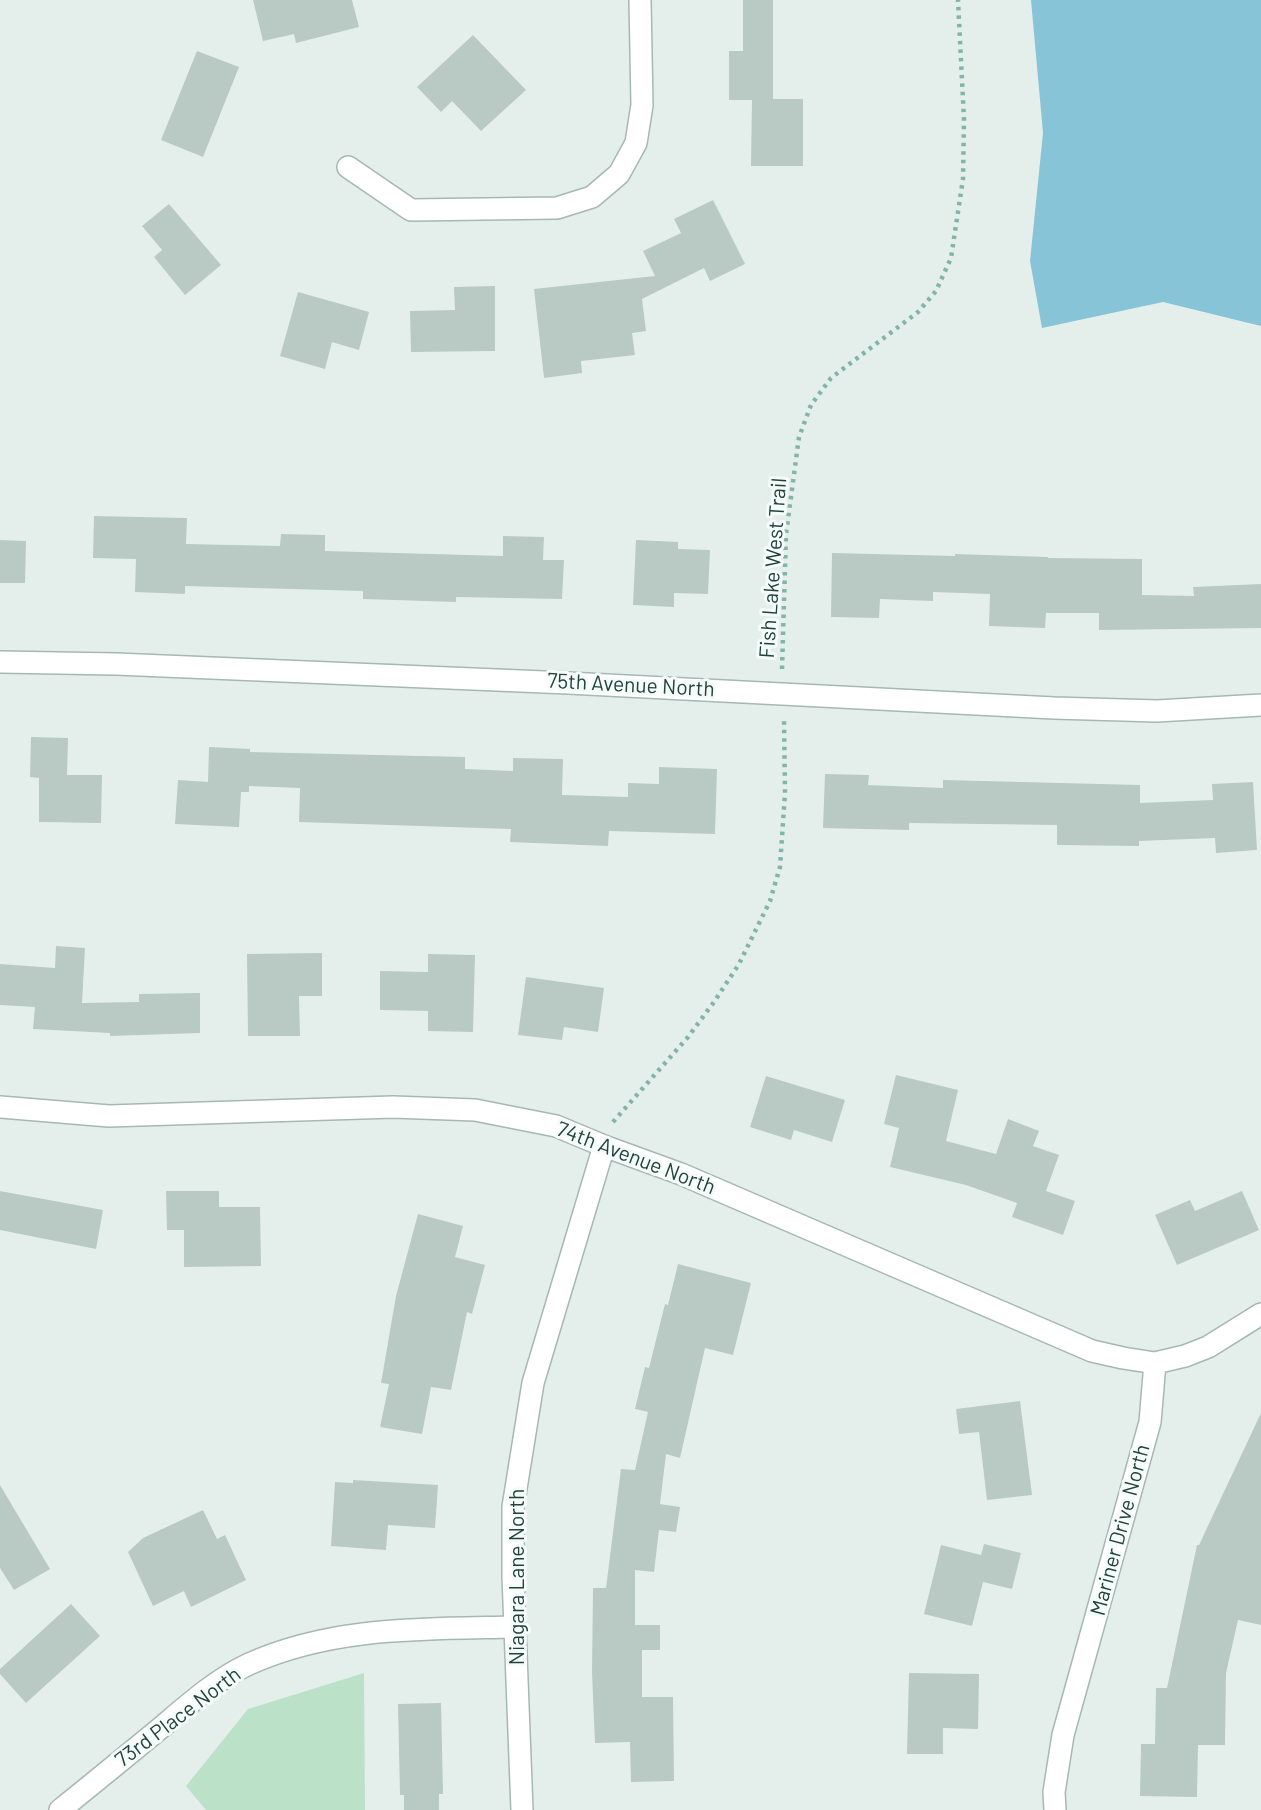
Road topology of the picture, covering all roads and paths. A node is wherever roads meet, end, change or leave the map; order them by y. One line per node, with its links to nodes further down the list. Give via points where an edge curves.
1 (640, 0): 3 (street, via 642,105 636,143 619,174 592,197 557,208 411,210)
2 (958, 0): 5 (path, Fish Lake West Trail, via 963,179 951,258 936,292 918,312 831,378 811,405 799,437 786,534)
3 (348, 167)
4 (0, 662): 5 (street, 75th Avenue North)
5 (783, 692): 6 (street, 75th Avenue North, via 1054,708); 8 (path, Fish Lake West Trail, via 784,806 780,867 770,901 714,1002 614,1120)
6 (1261, 705)
7 (0, 1107): 8 (street, 74th Avenue North, via 109,1116 393,1107 475,1110 556,1126)
8 (604, 1146): 10 (street, 74th Avenue North, via 681,1174 1093,1351); 11 (street, Niagara Lane North, via 533,1383 513,1507)
9 (1261, 1314): 10 (street, via 1209,1347)
10 (1155, 1363): 14 (street, Mariner Drive North, via 1150,1422 1063,1735)
11 (515, 1627): 12 (street, 73rd Place North, via 372,1631 310,1642 249,1664 186,1706); 13 (street, Niagara Lane North)
12 (60, 1810)
13 (522, 1810)
14 (1055, 1810)

